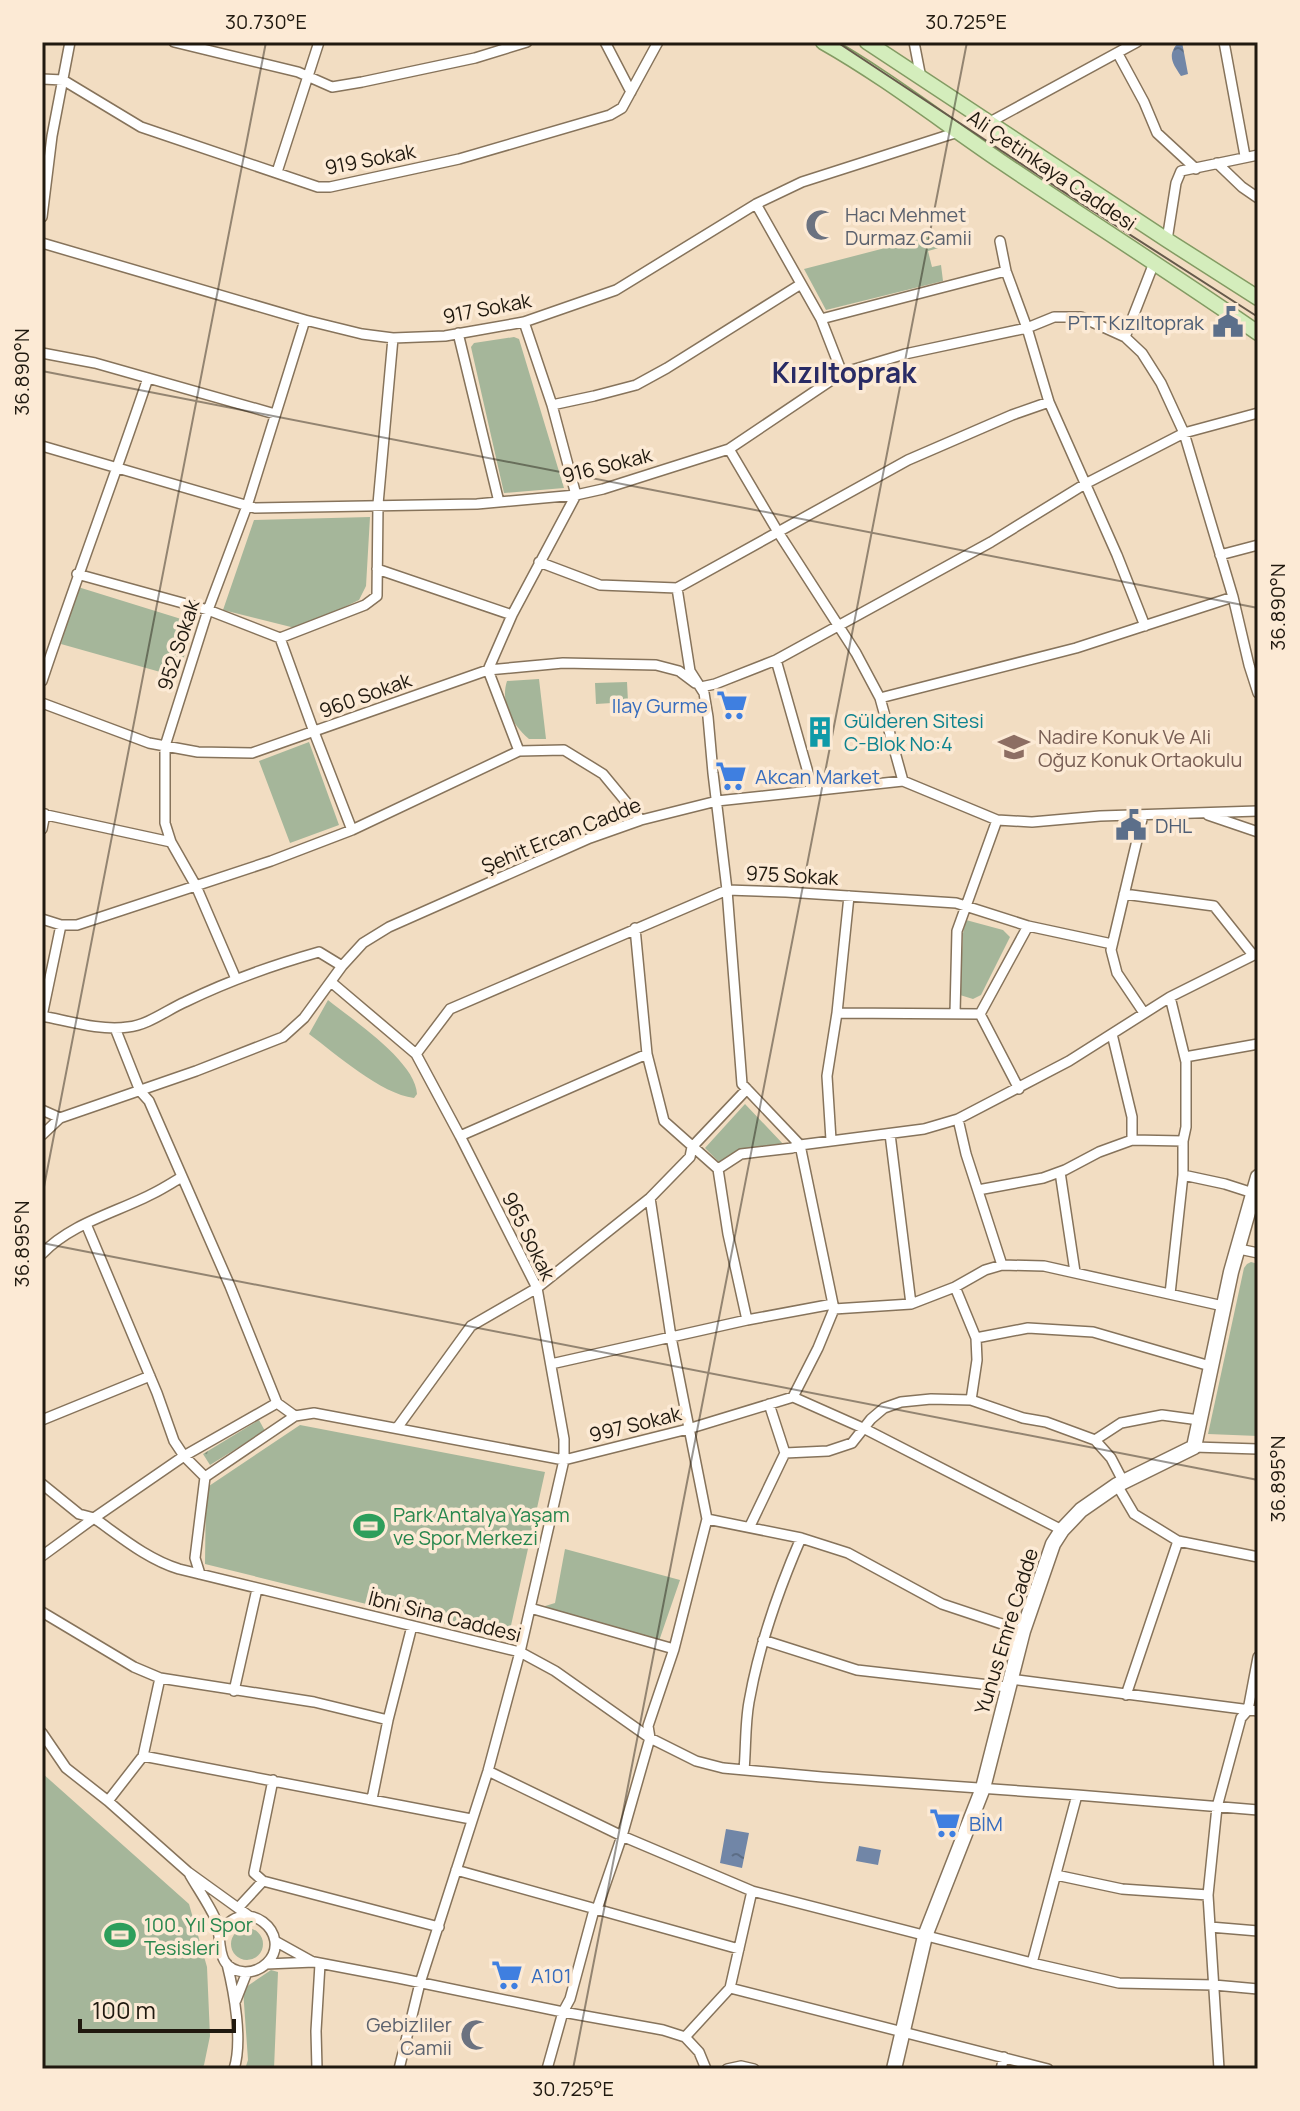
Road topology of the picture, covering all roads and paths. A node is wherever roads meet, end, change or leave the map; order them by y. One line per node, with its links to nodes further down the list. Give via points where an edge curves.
1 (70, 42): 16 (street)
2 (174, 42): 13 (street)
3 (319, 42): 13 (street)
4 (527, 42): 13 (street, via 332,87)
5 (605, 42): 17 (street)
6 (658, 42): 17 (street, 919 Sokak)
7 (823, 42): 19 (main road, Ali Çetinkaya Caddesi)
8 (867, 42): 14 (main road)
9 (914, 42): 14 (street)
10 (1137, 42): 12 (street)
11 (1224, 42): 22 (street)
12 (1118, 54): 18 (street); 24 (street, via 1157,133)
13 (307, 75): 25 (street)
14 (921, 78): 18 (main road)
15 (42, 79): 16 (street)
16 (63, 80): 20 (street); 25 (street, 919 Sokak, via 141,127)
17 (631, 92): 25 (street, 919 Sokak, via 622,108 610,115 459,159 330,187)
18 (990, 122): 29 (main road)
19 (958, 132): 27 (street, 917 Sokak, via 802,182); 32 (main road, Ali Çetinkaya Caddesi)
20 (47, 135): 28 (street)
21 (1258, 155): 22 (street)
22 (1245, 156): 23 (street)
23 (1217, 163): 24 (street); 26 (street)
24 (1196, 169): 29 (street, via 1181,171 1176,183)
25 (277, 172)
26 (1258, 198)
27 (756, 204): 34 (street); 38 (street, 917 Sokak, via 616,290)
28 (42, 217)
29 (1167, 240): 35 (main road)
30 (1000, 241): 33 (street)
31 (42, 243): 37 (street, 917 Sokak)
32 (1159, 265): 41 (main road, Ali Çetinkaya Caddesi); 42 (street, via 1152,268)
33 (1006, 271): 36 (street); 39 (street)
34 (801, 284): 36 (street); 48 (street, via 636,385)
35 (1258, 298)
36 (821, 319): 45 (street)
37 (305, 320): 43 (street, 917 Sokak); 50 (street, 952 Sokak)
38 (524, 322): 40 (street, 917 Sokak); 48 (street)
39 (1027, 328): 42 (street, 916 Sokak, via 1054,317 1081,317); 45 (street, 916 Sokak); 47 (street)
40 (458, 333): 43 (street, 917 Sokak); 57 (street)
41 (1258, 333)
42 (1125, 337): 51 (street, via 1161,383)
43 (393, 338): 58 (street)
44 (42, 353): 46 (street)
45 (842, 373): 53 (street, 916 Sokak)
46 (148, 378): 50 (street); 54 (street)
47 (1049, 402): 55 (street); 60 (street, via 908,460)
48 (552, 405): 56 (street)
49 (1258, 413): 51 (street)
50 (275, 414): 59 (street, 952 Sokak)
51 (1184, 433): 55 (street); 62 (street)
52 (42, 446): 54 (street, 916 Sokak)
53 (729, 449): 56 (street, 916 Sokak); 60 (street)
54 (118, 468): 59 (street, 916 Sokak); 65 (street)
55 (1085, 484): 70 (street); 71 (street)
56 (576, 495): 57 (street, 916 Sokak); 63 (street)
57 (499, 502): 58 (street, 916 Sokak)
58 (378, 504): 59 (street, 916 Sokak); 64 (street)
59 (247, 506): 68 (street, 952 Sokak)
60 (778, 532): 66 (street); 70 (street)
61 (1258, 545): 62 (street)
62 (1220, 555): 67 (street)
63 (539, 562): 66 (street, via 600,585); 69 (street)
64 (377, 569): 69 (street); 72 (street, via 377,596 365,605)
65 (77, 574): 68 (street); 75 (street)
66 (677, 588): 76 (street, via 690,671)
67 (1233, 597): 71 (street); 77 (street)
68 (208, 610): 72 (street); 81 (street, 952 Sokak)
69 (512, 615): 74 (street)
70 (838, 626): 73 (street); 78 (street)
71 (1145, 626): 78 (street)
72 (280, 638): 80 (street)
73 (776, 660): 76 (street); 84 (street)
74 (488, 670): 76 (street, 960 Sokak, via 563,663 656,665 679,671); 80 (street, 960 Sokak); 82 (street)
75 (42, 681)
76 (701, 687): 85 (street)
77 (1258, 693)
78 (880, 698): 83 (street)
79 (42, 703): 81 (street, 960 Sokak)
80 (314, 732): 81 (street, 960 Sokak, via 252,753); 93 (street)
81 (165, 746): 95 (street, 952 Sokak, via 165,823)
82 (519, 751): 90 (street, via 564,750 603,774); 93 (street)
83 (903, 781): 84 (street, Şehit Ercan Cadde); 91 (street, Şehit Ercan Cadde)
84 (813, 790): 85 (street, Şehit Ercan Cadde)
85 (717, 801): 90 (street, Şehit Ercan Cadde); 97 (street)
86 (1258, 811): 88 (street, Şehit Ercan Cadde)
87 (43, 814): 92 (street); 95 (street)
88 (1203, 814): 89 (street, Şehit Ercan Cadde); 94 (street, Şehit Ercan Cadde)
89 (1143, 815): 91 (street, Şehit Ercan Cadde); 98 (street)
90 (641, 820): 107 (street, Şehit Ercan Cadde, via 389,927 363,943)
91 (997, 820): 100 (street)
92 (42, 829)
93 (352, 830): 96 (street)
94 (1258, 832)
95 (171, 842): 96 (street, 952 Sokak)
96 (196, 886): 102 (street, via 90,922); 108 (street, 952 Sokak)
97 (727, 890): 99 (street, 975 Sokak); 104 (street, 975 Sokak); 122 (street, via 742,1084)
98 (1124, 894): 105 (street); 106 (street, via 1214,906)
99 (849, 896): 100 (street, 975 Sokak); 111 (street)
100 (965, 906): 103 (street, 975 Sokak); 112 (street, via 957,931)
101 (42, 919): 102 (street)
102 (61, 925): 115 (street)
103 (1028, 926): 105 (street, 975 Sokak); 114 (street)
104 (635, 928): 119 (street, 975 Sokak, via 450,1009); 120 (street)
105 (1112, 944): 113 (street, via 1117,973)
106 (1255, 954): 110 (street)
107 (342, 966): 108 (street, via 319,952); 109 (street, Şehit Ercan Cadde)
108 (236, 979): 116 (street, via 132,1027)
109 (331, 982): 119 (street, 965 Sokak); 124 (street, Şehit Ercan Cadde, via 283,1037)
110 (1170, 997): 113 (street); 121 (street)
111 (837, 1013): 112 (street); 131 (street, via 827,1076)
112 (955, 1013): 114 (street)
113 (1144, 1013): 117 (street)
114 (980, 1014): 123 (street)
115 (42, 1016): 116 (street)
116 (115, 1028): 124 (street)
117 (1112, 1034): 123 (street); 132 (street, via 1132,1117)
118 (1258, 1044): 121 (street)
119 (416, 1054): 130 (street, 965 Sokak)
120 (647, 1054): 130 (street); 135 (street, via 664,1121)
121 (1185, 1057): 133 (street)
122 (747, 1089): 134 (street); 135 (street)
123 (1019, 1089): 127 (street)
124 (140, 1091): 126 (street, Şehit Ercan Cadde); 139 (street)
125 (42, 1110): 126 (street)
126 (60, 1118): 129 (street)
127 (958, 1119): 128 (street); 141 (street)
128 (890, 1134): 131 (street); 153 (street)
129 (42, 1135)
130 (460, 1136): 151 (street, 965 Sokak)
131 (831, 1140): 134 (street)
132 (1132, 1140): 133 (street); 137 (street)
133 (1183, 1141): 138 (street)
134 (800, 1145): 136 (street, via 741,1154); 154 (street)
135 (692, 1147): 136 (street); 143 (street, via 690,1157)
136 (718, 1169): 156 (street)
137 (1060, 1172): 141 (street); 149 (street)
138 (1183, 1175): 142 (street); 152 (street)
139 (182, 1177): 144 (street); 164 (street)
140 (1258, 1177): 142 (street)
141 (978, 1190): 148 (street)
142 (1253, 1193): 145 (street)
143 (650, 1198): 151 (street); 157 (street)
144 (86, 1224): 147 (street); 161 (street)
145 (1239, 1249): 146 (street); 155 (street)
146 (1258, 1253)
147 (42, 1254)
148 (1002, 1265): 149 (street); 150 (street)
149 (1075, 1272): 152 (street)
150 (955, 1287): 153 (street); 158 (street)
151 (537, 1288): 159 (street, 965 Sokak); 169 (street, via 471,1326)
152 (1170, 1294): 155 (street)
153 (911, 1304): 154 (street)
154 (833, 1306): 156 (street); 162 (street)
155 (1223, 1306): 160 (street)
156 (747, 1320): 157 (street)
157 (671, 1337): 159 (street); 170 (street)
158 (976, 1338): 160 (street, via 1028,1328 1093,1332); 163 (street)
159 (551, 1364): 177 (street, 965 Sokak)
160 (1210, 1366): 168 (street)
161 (150, 1376): 167 (street); 176 (street)
162 (793, 1397): 165 (street, 997 Sokak); 171 (street)
163 (971, 1400): 171 (street, via 901,1402 884,1408); 172 (street)
164 (277, 1403): 166 (street); 176 (street)
165 (769, 1404): 170 (street, 997 Sokak); 175 (street)
166 (295, 1416): 169 (street, 997 Sokak, via 314,1413); 178 (street)
167 (42, 1420)
168 (1199, 1420): 172 (street, via 1162,1415 1121,1423); 173 (street)
169 (397, 1428): 177 (street, 997 Sokak)
170 (688, 1429): 177 (street, 997 Sokak); 182 (street)
171 (865, 1429): 175 (street, via 852,1443 828,1451); 184 (street)
172 (1095, 1440): 179 (street, via 1111,1458)
173 (1194, 1447): 174 (street); 179 (street, Yunus Emre Cadde)
174 (1258, 1449)
175 (785, 1453): 183 (street)
176 (184, 1456): 178 (street); 181 (street)
177 (564, 1460): 191 (street, 965 Sokak)
178 (205, 1477): 189 (street, via 195,1558)
179 (1120, 1483): 184 (street, Yunus Emre Cadde); 186 (street, via 1134,1514)
180 (42, 1484): 181 (street, İbni Sina Caddesi, via 79,1514)
181 (94, 1518): 187 (street); 189 (street, İbni Sina Caddesi, via 162,1564)
182 (707, 1519): 183 (street); 196 (street)
183 (750, 1526): 185 (street)
184 (1062, 1530): 194 (street, Yunus Emre Cadde)
185 (801, 1538): 194 (street, via 848,1553 942,1604); 195 (street)
186 (1178, 1541): 188 (street); 202 (street)
187 (42, 1556)
188 (1258, 1557)
189 (200, 1574): 190 (street, İbni Sina Caddesi)
190 (257, 1589): 193 (street, İbni Sina Caddesi); 201 (street)
191 (530, 1608): 196 (street); 197 (street, 965 Sokak)
192 (42, 1612): 199 (street)
193 (412, 1626): 197 (street, İbni Sina Caddesi); 204 (street)
194 (1023, 1631): 200 (street, Yunus Emre Cadde)
195 (763, 1640): 200 (street, via 857,1670); 208 (street, via 749,1704)
196 (674, 1649): 206 (street, via 648,1726)
197 (520, 1652): 206 (street, İbni Sina Caddesi); 209 (street, 965 Sokak)
198 (1258, 1657): 203 (street)
199 (160, 1678): 201 (street); 207 (street)
200 (1009, 1683): 202 (street); 211 (street, Yunus Emre Cadde)
201 (234, 1691): 204 (street)
202 (1126, 1695): 203 (street)
203 (1253, 1710): 215 (street, via 1241,1718)
204 (388, 1720): 213 (street)
205 (42, 1733): 214 (street, via 66,1768)
206 (650, 1738): 208 (street, İbni Sina Caddesi, via 696,1761); 218 (street)
207 (143, 1756): 210 (street); 214 (street)
208 (744, 1770): 211 (street, İbni Sina Caddesi)
209 (488, 1771): 217 (street, 965 Sokak); 218 (street)
210 (273, 1780): 213 (street); 222 (street, via 254,1873)
211 (983, 1788): 212 (street, İbni Sina Caddesi); 232 (street, Yunus Emre Cadde)
212 (1077, 1795): 215 (street, İbni Sina Caddesi); 221 (street)
213 (372, 1799): 217 (street)
214 (108, 1801): 220 (street)
215 (1217, 1807): 216 (street, İbni Sina Caddesi); 224 (street)
216 (1258, 1810)
217 (471, 1819): 219 (street, 965 Sokak)
218 (622, 1836): 223 (street); 226 (street)
219 (456, 1870): 226 (street); 228 (street, 965 Sokak)
220 (188, 1872): 225 (street); 231 (street)
221 (1056, 1875): 224 (street, via 1122,1889); 236 (street)
222 (263, 1881): 225 (street); 228 (street)
223 (752, 1891): 232 (street); 234 (street)
224 (1208, 1895): 229 (street)
225 (238, 1908): 227 (street)
226 (594, 1910): 234 (street); 245 (street)
227 (249, 1916): 231 (street, via 232,1920); 233 (street, via 266,1923)
228 (439, 1927): 240 (street, 965 Sokak)
229 (1210, 1927): 230 (street); 241 (street)
230 (1258, 1931)
231 (220, 1934): 237 (street, via 220,1953)
232 (925, 1936): 236 (street); 246 (street, Yunus Emre Cadde)
233 (275, 1941): 235 (street); 238 (street)
234 (739, 1949): 242 (street)
235 (317, 1963): 238 (street); 240 (street); 250 (street)
236 (1032, 1963): 241 (street, via 1119,1983)
237 (227, 1964): 239 (street); 244 (street)
238 (266, 1964): 239 (street)
239 (247, 1972): 244 (street)
240 (420, 1983): 245 (street); 251 (street, 965 Sokak)
241 (1214, 1985): 243 (street); 259 (street)
242 (730, 1988): 246 (street); 247 (street)
243 (1258, 1989)
244 (236, 2000): 249 (street)
245 (563, 2012): 247 (street); 252 (street)
246 (902, 2032): 248 (street); 256 (street, Yunus Emre Cadde)
247 (685, 2037): 253 (street)
248 (1004, 2057): 257 (street); 258 (street)
249 (234, 2069)
250 (317, 2069)
251 (399, 2069)
252 (547, 2069)
253 (706, 2069)
254 (727, 2069): 255 (street)
255 (754, 2069)
256 (894, 2069)
257 (1001, 2069)
258 (1048, 2069)
259 (1219, 2069)

